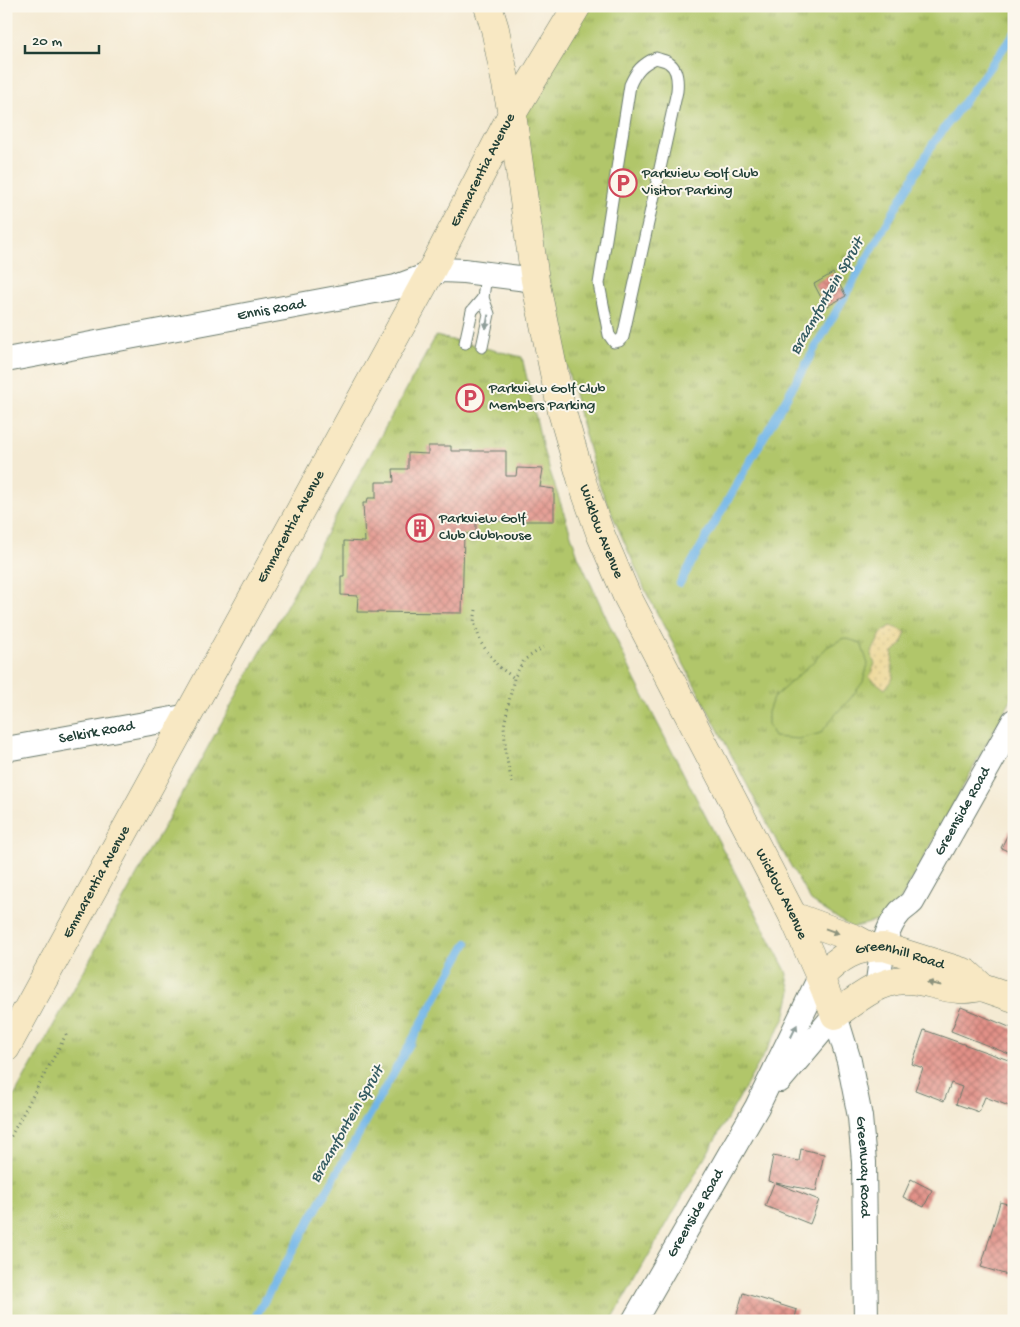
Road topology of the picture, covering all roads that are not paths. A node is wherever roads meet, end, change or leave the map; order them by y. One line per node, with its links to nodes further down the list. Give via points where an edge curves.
1 (488, 6): 3 (street, Wicklow Avenue)
2 (577, 6): 3 (street, Emmarentia Avenue)
3 (512, 114): 4 (street, Emmarentia Avenue); 5 (street, Wicklow Avenue)
4 (429, 275): 8 (street, Ennis Road, via 442,270 464,271); 11 (street, Ennis Road, via 396,287); 12 (street, Emmarentia Avenue)
5 (534, 280): 8 (street, Ennis Road); 15 (street, Wicklow Avenue, via 572,451 600,533 626,594)
6 (599, 284): 6 (lane, via 609,335 614,342 618,341 623,337 677,91 676,70 670,63 656,58 641,66 630,85); 7 (lane)
7 (587, 285)
8 (484, 286): 9 (lane, via 472,311); 10 (lane, one-way to 10, via 489,314)
9 (466, 343)
10 (482, 347)
11 (6, 360)
12 (189, 716): 14 (street, Selkirk Road); 22 (street, Emmarentia Avenue)
13 (1014, 721): 16 (street, Greenside Road, via 912,902 899,913 890,928)
14 (6, 749)
15 (793, 916): 16 (street, one-way to 16); 17 (street, Wicklow Avenue)
16 (884, 948): 17 (street, Greenhill Road, via 859,950 841,958); 18 (street, Greenside Road); 19 (street, Greenhill Road, via 967,973)
17 (820, 977): 21 (street, Wicklow Avenue); 23 (street, Greenside Road, one-way to 17)
18 (882, 985): 19 (street, Greenhill Road, one-way to 18, via 959,989 905,980); 21 (street, Greenhill Road)
19 (982, 987): 20 (street, Greenhill Road)
20 (1014, 998)
21 (835, 1015): 23 (street, Greenside Road); 25 (street, Greenway Road, via 849,1061 860,1117 864,1162)
22 (6, 1048)
23 (757, 1106): 24 (street, Greenside Road)
24 (634, 1321)
25 (866, 1321)

